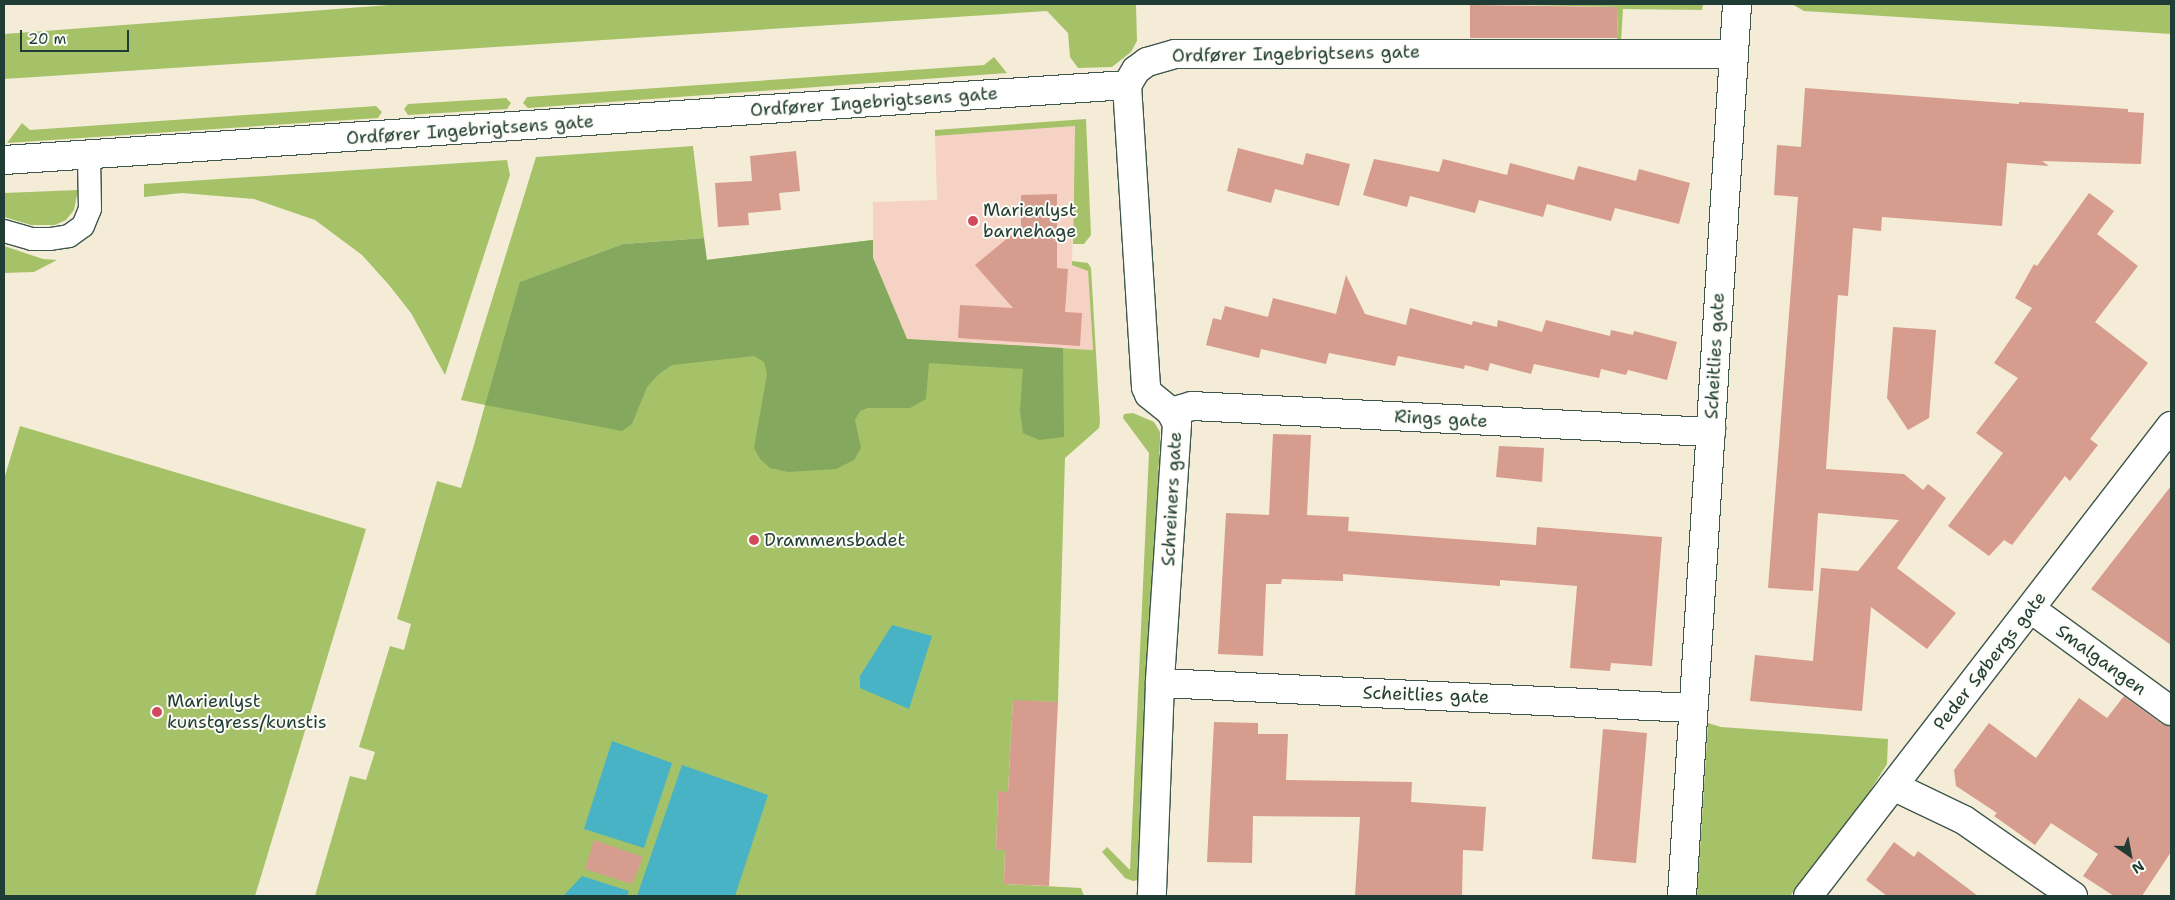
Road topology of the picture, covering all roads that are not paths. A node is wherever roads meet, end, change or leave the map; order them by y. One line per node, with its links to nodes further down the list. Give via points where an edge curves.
1 (1737, 4): 2 (street, Scheitlies gate)
2 (1733, 54): 3 (street, Ordfører Ingebrigtsens gate, via 1175,54 1147,62 1136,70); 9 (street, Scheitlies gate)
3 (1127, 85): 4 (street, Ordfører Ingebrigtsens gate); 7 (street, Schreiners gate, via 1146,387 1149,394)
4 (89, 155): 5 (street, Ordfører Ingebrigtsens gate); 6 (lane, via 90,209 83,226 69,236 50,240)
5 (4, 160)
6 (4, 231)
7 (1172, 412): 9 (street, Rings gate, via 1192,406); 11 (street, Schreiners gate, via 1177,424)
8 (2171, 426): 10 (street, Peder Søbergs gate)
9 (1711, 432): 12 (street, Scheitlies gate)
10 (2031, 609): 13 (street, Smalgangen); 14 (street, Peder Søbergs gate)
11 (1160, 683): 12 (street, Scheitlies gate); 15 (street, Schreiners gate)
12 (1692, 708): 16 (street, Scheitlies gate)
13 (2171, 711)
14 (1893, 786): 17 (street, Peder Søbergs gate); 18 (street, via 1964,820)
15 (1152, 896)
16 (1682, 896)
17 (1808, 896)
18 (2073, 896)

